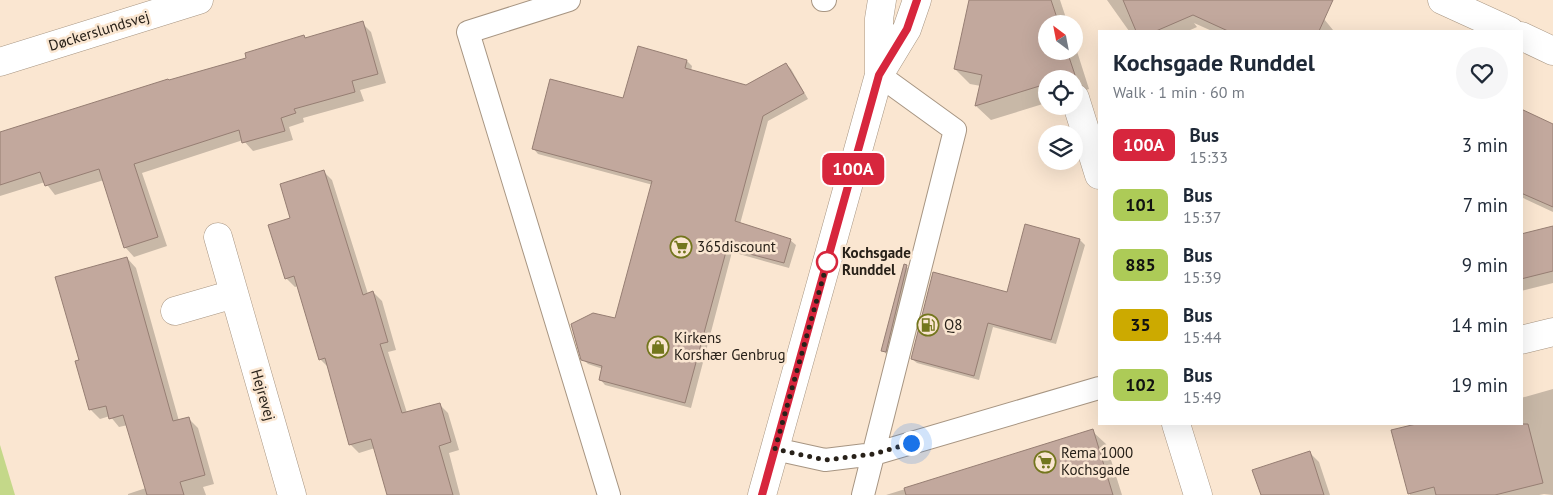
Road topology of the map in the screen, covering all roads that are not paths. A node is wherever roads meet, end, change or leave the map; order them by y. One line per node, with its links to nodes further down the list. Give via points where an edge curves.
1 (199, 0): 9 (street, Døckerslundsvej)
2 (569, 0): 23 (lane, via 468,32)
3 (882, 0): 10 (street, via 878,19)
4 (917, 0): 10 (street, via 907,29)
5 (1442, 0): 6 (street)
6 (1508, 30)
7 (1523, 37): 8 (street)
8 (1553, 51)
9 (0, 62)
10 (879, 75): 20 (street); 21 (lane, via 955,130)
11 (1080, 115): 12 (street)
12 (1098, 172)
13 (218, 237): 14 (street, Hejrevej)
14 (234, 294): 15 (street); 22 (street, Hejrevej)
15 (174, 311)
16 (1553, 332): 17 (street)
17 (1523, 340)
18 (1098, 388): 21 (lane)
19 (1182, 425): 26 (street)
20 (775, 449): 21 (lane, via 825,460); 24 (street)
21 (874, 454): 25 (lane)
22 (292, 495)
23 (609, 495)
24 (762, 495)
25 (863, 495)
26 (1198, 495)

